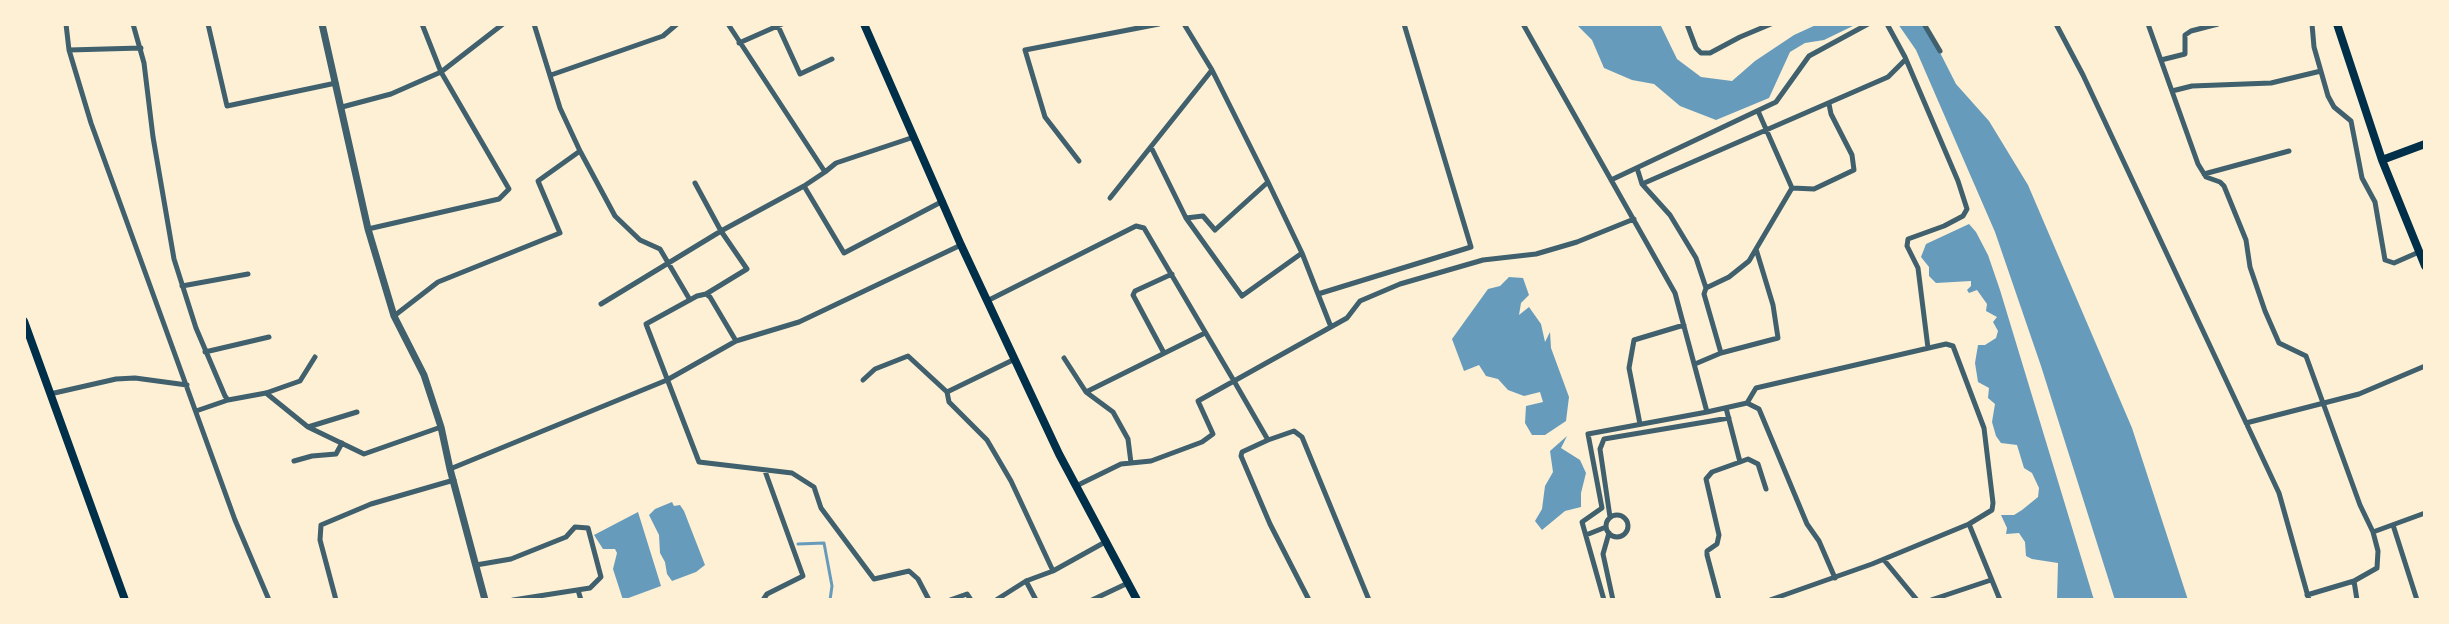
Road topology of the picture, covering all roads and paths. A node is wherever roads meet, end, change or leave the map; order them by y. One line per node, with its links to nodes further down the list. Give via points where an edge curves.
1 (66, 24): 28 (street)
2 (133, 24): 27 (street)
3 (208, 24): 37 (street, via 227,106)
4 (322, 24): 37 (street)
5 (422, 24): 35 (street)
6 (503, 24): 35 (street)
7 (534, 24): 36 (street)
8 (677, 24): 36 (street, via 663,36)
9 (728, 24): 26 (street)
10 (864, 24): 43 (main road)
11 (1159, 24): 49 (street, via 1025,50 1045,117)
12 (1184, 24): 33 (street)
13 (1404, 24): 76 (street, via 1471,247)
14 (1523, 24): 53 (street)
15 (1687, 24): 16 (street, via 1701,53 1710,53)
16 (1771, 24)
17 (1868, 24): 41 (street, via 1809,56 1776,102)
18 (1887, 24): 31 (street)
19 (1924, 24): 29 (street)
20 (2056, 24): 112 (street, via 2084,75)
21 (2148, 24): 32 (street)
22 (2218, 24): 32 (street, via 2191,31 2186,35 2185,54)
23 (2312, 24): 34 (street)
24 (2337, 24): 48 (main road)
25 (780, 25): 26 (street); 30 (street, via 800,74)
26 (740, 43): 51 (street)
27 (141, 48): 28 (street); 73 (street, via 174,259)
28 (69, 50): 99 (street, via 91,123)
29 (1940, 51)
30 (832, 59)
31 (1906, 59): 39 (street, via 1888,77); 87 (street, via 1967,209 1963,216 1944,226 1908,239 1907,246 1918,268)
32 (2161, 60): 38 (street)
33 (1212, 70): 45 (street); 54 (street)
34 (2320, 71): 38 (street, via 2271,83 2192,86); 67 (street, via 2334,107 2351,121 2362,178 2375,202 2385,260 2394,263)
35 (441, 72): 40 (street, via 391,94); 63 (street, via 509,189 499,199)
36 (551, 75): 46 (street, via 560,108)
37 (336, 83): 40 (street)
38 (2172, 92): 52 (street)
39 (1829, 104): 42 (street); 58 (street, via 1852,155 1854,170 1814,189)
40 (342, 107): 63 (street)
41 (1758, 111): 42 (street); 50 (street)
42 (1766, 129): 56 (street); 58 (street)
43 (914, 137): 51 (street, via 836,163); 60 (main road)
44 (2425, 144): 48 (main road)
45 (1151, 147): 59 (street); 61 (street)
46 (580, 151): 69 (street, via 615,216 640,240 660,249); 80 (street, via 538,181 560,233 438,282)
47 (2289, 151): 52 (street)
48 (2382, 160): 67 (main road)
49 (1079, 161)
50 (1637, 168): 53 (street); 56 (street)
51 (825, 172): 57 (street)
52 (2204, 174): 106 (street, via 2224,186 2279,343 2306,356)
53 (1611, 180): 62 (street)
54 (1268, 182): 61 (street, via 1215,230 1203,216); 68 (street)
55 (695, 183): 64 (street)
56 (1642, 184): 74 (street, via 1670,215 1696,258)
57 (804, 186): 60 (street, via 844,253); 64 (street)
58 (1792, 188): 66 (street)
59 (1110, 198)
60 (943, 201): 65 (main road)
61 (1186, 218): 68 (street, via 1242,296)
62 (1634, 219): 82 (street, via 1676,293); 83 (street, via 1536,254 1483,260 1400,284 1360,301 1347,318)
63 (368, 229): 80 (street)
64 (721, 231): 69 (street); 75 (street, via 747,269)
65 (961, 245): 78 (main road); 86 (street, via 799,322)
66 (1756, 249): 74 (street, via 1749,261 1730,277); 90 (street, via 1773,305 1778,338)
67 (2419, 252): 70 (main road)
68 (1302, 253): 76 (street)
69 (671, 263): 77 (street); 79 (street)
70 (2425, 266)
71 (248, 274): 73 (street)
72 (1172, 274): 78 (street, via 1150,235 1136,226); 84 (street); 89 (street, via 1133,295)
73 (182, 286): 88 (street)
74 (1706, 288): 90 (street, via 1704,294)
75 (706, 294): 77 (street); 86 (street)
76 (1318, 294): 83 (street)
77 (690, 300): 97 (street, via 645,324)
78 (987, 301): 93 (main road)
79 (601, 304)
80 (394, 316): 115 (street, via 424,375)
81 (24, 321): 103 (main road)
82 (1684, 325): 94 (street); 113 (street, via 1634,340 1629,368)
83 (1331, 327): 98 (street)
84 (1204, 333): 89 (street); 98 (street)
85 (269, 337): 88 (street)
86 (736, 341): 97 (street)
87 (1928, 348): 105 (street, via 1756,388); 128 (street, via 1953,346 1984,428 1994,503 1992,510)
88 (205, 352): 104 (street)
89 (1164, 353): 101 (street)
90 (1721, 353): 94 (street)
91 (315, 357): 102 (street, via 300,381)
92 (1064, 358): 101 (street)
93 (1015, 359): 100 (street); 124 (main road)
94 (1695, 364): 110 (street)
95 (2425, 366): 106 (street, via 2359,394)
96 (863, 380): 100 (street, via 875,369 908,356)
97 (667, 381): 121 (street); 122 (street, via 699,462)
98 (1234, 381): 116 (street); 120 (street, via 1198,401 1213,434 1208,438 1160,458)
99 (187, 385): 103 (street, via 116,379); 108 (street)
100 (947, 392): 137 (street, via 949,402 987,440)
101 (1086, 392): 120 (street, via 1113,412 1128,439)
102 (266, 393): 104 (street); 114 (street)
103 (50, 394): 146 (main road)
104 (228, 400): 108 (street)
105 (1747, 403): 107 (street); 138 (street, via 1764,417 1807,524)
106 (2323, 403): 112 (street); 131 (street)
107 (1726, 408): 110 (street); 111 (street)
108 (196, 411): 145 (street, via 246,549)
109 (357, 412): 114 (street)
110 (1707, 412): 113 (street)
111 (1729, 418): 119 (street); 127 (street, via 1604,439 1600,449)
112 (2246, 423): 144 (street, via 2279,493)
113 (1640, 424): 133 (street, via 1588,434 1602,508 1582,522)
114 (308, 427): 117 (street)
115 (441, 427): 117 (street, via 364,454); 121 (street)
116 (1268, 440): 160 (street, via 1241,456); 161 (street, via 1294,431 1302,437)
117 (342, 443): 118 (street, via 336,454)
118 (294, 461)
119 (1740, 462): 125 (street, via 1748,459 1758,464); 164 (street, via 1712,472 1706,479 1719,535 1707,555)
120 (1131, 463): 124 (street)
121 (450, 469): 123 (street)
122 (765, 471): 152 (street, via 803,576 767,594); 153 (street, via 792,473 814,487 821,508 874,579 909,571)
123 (453, 480): 136 (street); 148 (street, via 371,504 321,525 320,540)
124 (1076, 486): 134 (main road)
125 (1766, 489)
126 (2425, 513): 129 (street)
127 (1610, 518): 130 (street); 132 (street, via 1620,515 1628,526 1619,537)
128 (1969, 524): 135 (street); 139 (street)
129 (2393, 525): 131 (street); 170 (street)
130 (1606, 527): 132 (street); 133 (street)
131 (2373, 532): 141 (street, via 2379,565)
132 (1609, 534): 163 (street, via 1603,554)
133 (1586, 535): 162 (street)
134 (1107, 542): 137 (street); 142 (main road)
135 (1884, 560): 138 (street); 166 (street)
136 (476, 565): 143 (street, via 511,559 566,537 575,527 588,528 601,577 590,588); 149 (street)
137 (1053, 571): 140 (street)
138 (1835, 578): 165 (street)
139 (1991, 580): 167 (street); 168 (street)
140 (1026, 581): 156 (street); 157 (street)
141 (2354, 581): 144 (street); 169 (street)
142 (1128, 583): 158 (street); 159 (main road)
143 (578, 590): 150 (street); 151 (street)
144 (2308, 597)
145 (269, 599): 147 (street)
146 (125, 600)
147 (260, 600)
148 (336, 600)
149 (484, 600)
150 (513, 600)
151 (581, 600)
152 (763, 600)
153 (929, 600)
154 (950, 600): 155 (street, via 967,594)
155 (971, 600)
156 (996, 600)
157 (1036, 600)
158 (1092, 600)
159 (1137, 600)
160 (1309, 600)
161 (1370, 600)
162 (1604, 600)
163 (1613, 600)
164 (1719, 600)
165 (1770, 600)
166 (1917, 600)
167 (1931, 600)
168 (2000, 600)
169 (2357, 600)
170 (2417, 600)

